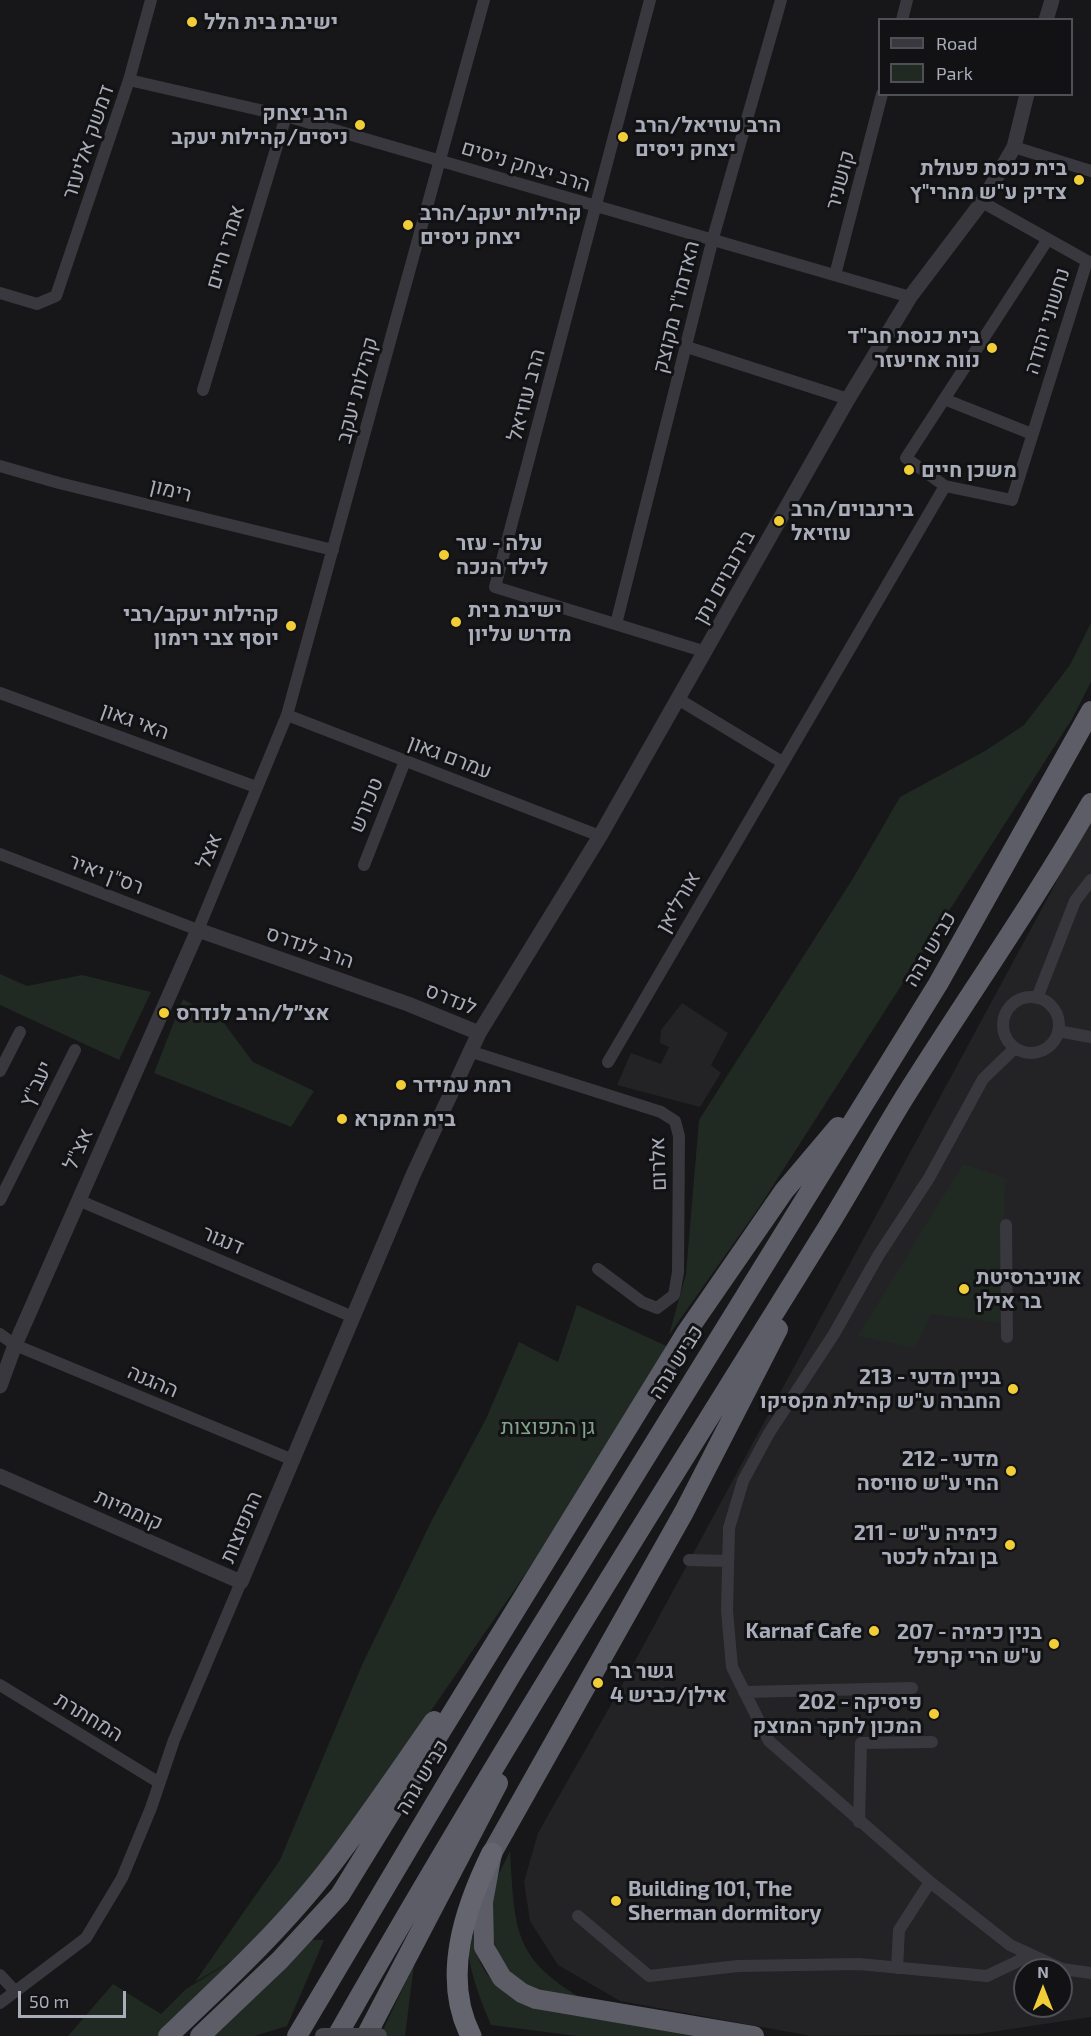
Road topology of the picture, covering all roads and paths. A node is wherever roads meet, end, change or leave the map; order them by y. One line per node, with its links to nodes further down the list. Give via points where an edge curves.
1 (151, 0): 9 (street, דמשק אליעזר)
2 (484, 0): 14 (street, קהילות יעקב)
3 (650, 0): 17 (street, הרב עוזיאל)
4 (781, 0): 18 (street, האדמו"ר מקוצק)
5 (907, 0): 7 (street)
6 (1048, 1): 8 (street)
7 (902, 18)
8 (1046, 18)
9 (129, 80): 12 (street, הרב יצחק ניסים); 21 (street, דמשק אליעזר, via 56,296 37,304)
10 (881, 96): 20 (street, קושניר)
11 (1027, 96): 13 (street, בירנבוים נתן)
12 (286, 116): 14 (street, הרב יצחק ניסים); 24 (street, אמרי חיים)
13 (1014, 147): 15 (street); 16 (street, בירנבוים נתן)
14 (440, 160): 17 (street, הרב יצחק ניסים); 30 (street, קהילות יעקב)
15 (1091, 171)
16 (982, 202): 19 (street, נחשוני יהודה); 22 (street, בירנבוים נתן)
17 (597, 207): 18 (street, הרב יצחק ניסים); 31 (street, הרב עוזיאל, via 495,587)
18 (713, 238): 20 (street, הרב יצחק ניסים); 23 (street, האדמו"ר מקוצק)
19 (1048, 239): 26 (street, נחשוני יהודה); 27 (street, נחשוני יהודה, via 1087,261)
20 (835, 275): 22 (street, הרב יצחק ניסים)
21 (0, 293)
22 (910, 297): 25 (street, בירנבוים נתן)
23 (687, 347): 25 (street); 31 (street, האדמו"ר מקוצק)
24 (203, 390)
25 (848, 399): 32 (street, בירנבוים נתן)
26 (944, 399): 27 (street); 29 (street, נחשוני יהודה, via 906,458)
27 (1032, 434): 29 (street, נחשוני יהודה, via 1012,500)
28 (0, 466): 30 (street, רימון)
29 (945, 486): 38 (street, אורליאן)
30 (333, 550): 36 (street, קהילות יעקב)
31 (616, 624): 32 (street, הרב עוזיאל)
32 (706, 652): 34 (street, בירנבוים נתן)
33 (0, 693): 39 (street, האי גאון)
34 (678, 699): 38 (street); 41 (street, בירנבוים נתן)
35 (1091, 711): 57 (highway, כביש גהה, via 938,984)
36 (287, 715): 37 (street, עמרם גאון); 39 (street, קהילות יעקב)
37 (405, 761): 41 (street, עמרם גאון); 43 (street, טכורש)
38 (782, 762): 55 (street, אורליאן)
39 (256, 787): 45 (street, אצל)
40 (1091, 804): 60 (highway, via 1046,882 904,1099)
41 (600, 836): 50 (street, בירנבוים נתן)
42 (0, 854): 45 (street, רס"ן יאיר)
43 (364, 865)
44 (1091, 880): 46 (street, via 1075,901)
45 (198, 930): 47 (street, הרב לנדרס); 59 (street, אצ"ל)
46 (1037, 998): 48 (street, via 1052,1006); 52 (street, via 1019,999 1006,1011 1003,1028)
47 (408, 1004): 50 (street, לנדרס)
48 (1058, 1031): 51 (street); 52 (street, via 1047,1047 1039,1051)
49 (20, 1032): 56 (street)
50 (479, 1032): 54 (street, התפוצות)
51 (1091, 1036)
52 (1015, 1048): 71 (street, via 983,1079 929,1178 769,1433 743,1481 729,1528)
53 (75, 1050): 58 (street, יעב"ץ)
54 (469, 1051): 62 (street, אלרום, via 661,1112 675,1121 679,1154 678,1272 674,1295 657,1308 642,1302); 63 (street, התפוצות)
55 (608, 1062)
56 (0, 1071)
57 (884, 1071): 73 (highway, via 784,1191 709,1299); 92 (highway, כביש גהה, via 513,1672)
58 (0, 1200)
59 (78, 1200): 63 (street, דנגור); 66 (street, אצ"ל)
60 (841, 1207): 74 (highway); 81 (highway, via 684,1512)
61 (1006, 1225): 65 (street)
62 (597, 1269)
63 (353, 1317): 68 (street, התפוצות)
64 (0, 1334): 66 (street, ההגנה)
65 (1007, 1337)
66 (15, 1345): 67 (street, אצ"ל); 68 (street, ההגנה)
67 (0, 1386)
68 (293, 1460): 72 (street, התפוצות)
69 (0, 1476): 72 (street, קוממיות)
70 (689, 1560): 71 (street)
71 (728, 1562): 77 (street, via 732,1667)
72 (241, 1582): 79 (street, התפוצות)
73 (523, 1597): 90 (highway, via 333,1864 275,1930); 91 (highway, via 340,1895 280,1960)
74 (567, 1646): 94 (highway); 95 (highway)
75 (0, 1685): 79 (street, המחתרת)
76 (912, 1688): 77 (street)
77 (744, 1692): 80 (street, via 769,1741)
78 (932, 1742): 80 (street, via 861,1743)
79 (159, 1782): 88 (street, התפוצות, via 122,1878 86,1938)
80 (859, 1822): 82 (street)
81 (492, 1853): 97 (highway, via 465,1921 458,1960 459,1992); 98 (highway, via 483,1902 482,1935 493,1966 512,1985 549,2003)
82 (930, 1882): 84 (street, via 1010,1945); 85 (street, via 899,1930)
83 (578, 1916): 85 (street, via 648,1976 738,1966 859,1964)
84 (1031, 1955): 85 (street, via 987,1976); 86 (street, via 1062,1969)
85 (897, 1968)
86 (1091, 1973)
87 (0, 1975): 88 (street)
88 (15, 1991): 89 (street, התפוצות)
89 (0, 2003)
90 (168, 2036)
91 (200, 2036)
92 (297, 2036)
93 (323, 2036): 96 (main road, bridge)
94 (338, 2036)
95 (366, 2036)
96 (379, 2036)
97 (471, 2036)
98 (754, 2036)

